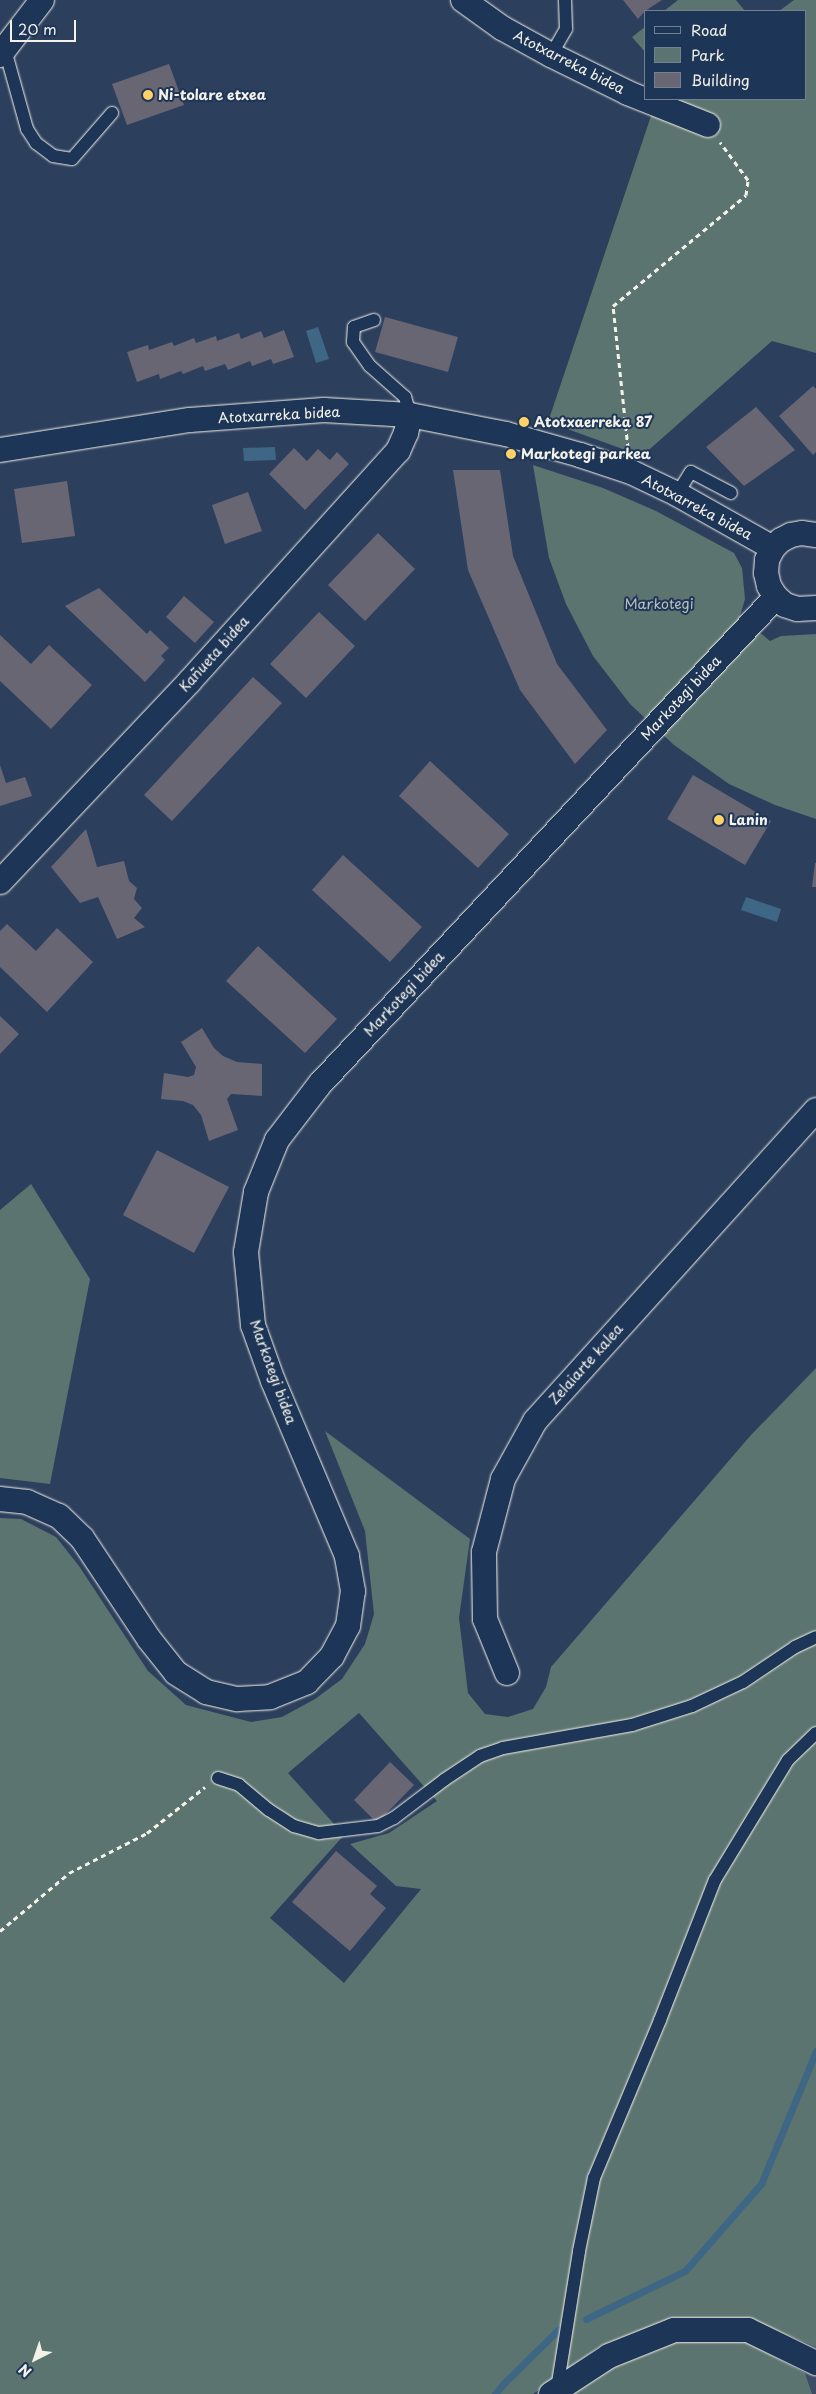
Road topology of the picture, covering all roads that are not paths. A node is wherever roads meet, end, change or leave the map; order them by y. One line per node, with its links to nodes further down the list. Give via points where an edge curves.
1 (42, 0): 4 (street)
2 (463, 0): 5 (street, Atotxarreka bidea, via 502,28)
3 (565, 0): 5 (lane, via 566,29)
4 (2, 48): 8 (lane, via 28,129 36,143 52,156 72,159)
5 (551, 55): 6 (street, Atotxarreka bidea)
6 (644, 99)
7 (646, 100): 9 (street, Atotxarreka bidea)
8 (112, 113)
9 (708, 125)
10 (374, 320): 11 (lane, via 354,328 354,342 370,366 405,397)
11 (410, 415): 12 (street, Atotxarreka bidea, via 324,410 190,420); 14 (street, Atotxarreka bidea, via 506,434 580,455 631,472); 19 (street, Kañueta bidea, via 398,451 189,682)
12 (0, 450)
13 (731, 492): 14 (lane, via 691,472)
14 (677, 494): 16 (street, Atotxarreka bidea)
15 (815, 530): 16 (street, via 790,535)
16 (773, 548): 17 (street, via 767,560 766,574 768,586)
17 (776, 597): 18 (street, via 797,609); 21 (street, Markotegi bidea, via 320,1084 278,1140 256,1192 246,1252 254,1325 273,1381 347,1556 353,1590 348,1626 332,1656 307,1682 270,1697 236,1699 206,1692 176,1673 149,1639 82,1538 59,1516 27,1502)
18 (816, 608)
19 (0, 882)
20 (816, 1110): 23 (street, Zelaiarte kalea, via 535,1421 503,1479 484,1552 485,1619)
21 (0, 1499)
22 (816, 1637): 25 (lane, via 795,1647 743,1682 692,1706 632,1725 503,1748 480,1756 378,1826 320,1833 294,1826 239,1786)
23 (507, 1673)
24 (816, 1733): 27 (lane, via 788,1760 715,1880 594,2178)
25 (218, 1778)
26 (816, 2363): 27 (street, via 748,2330 674,2330 609,2356)
27 (554, 2392)

